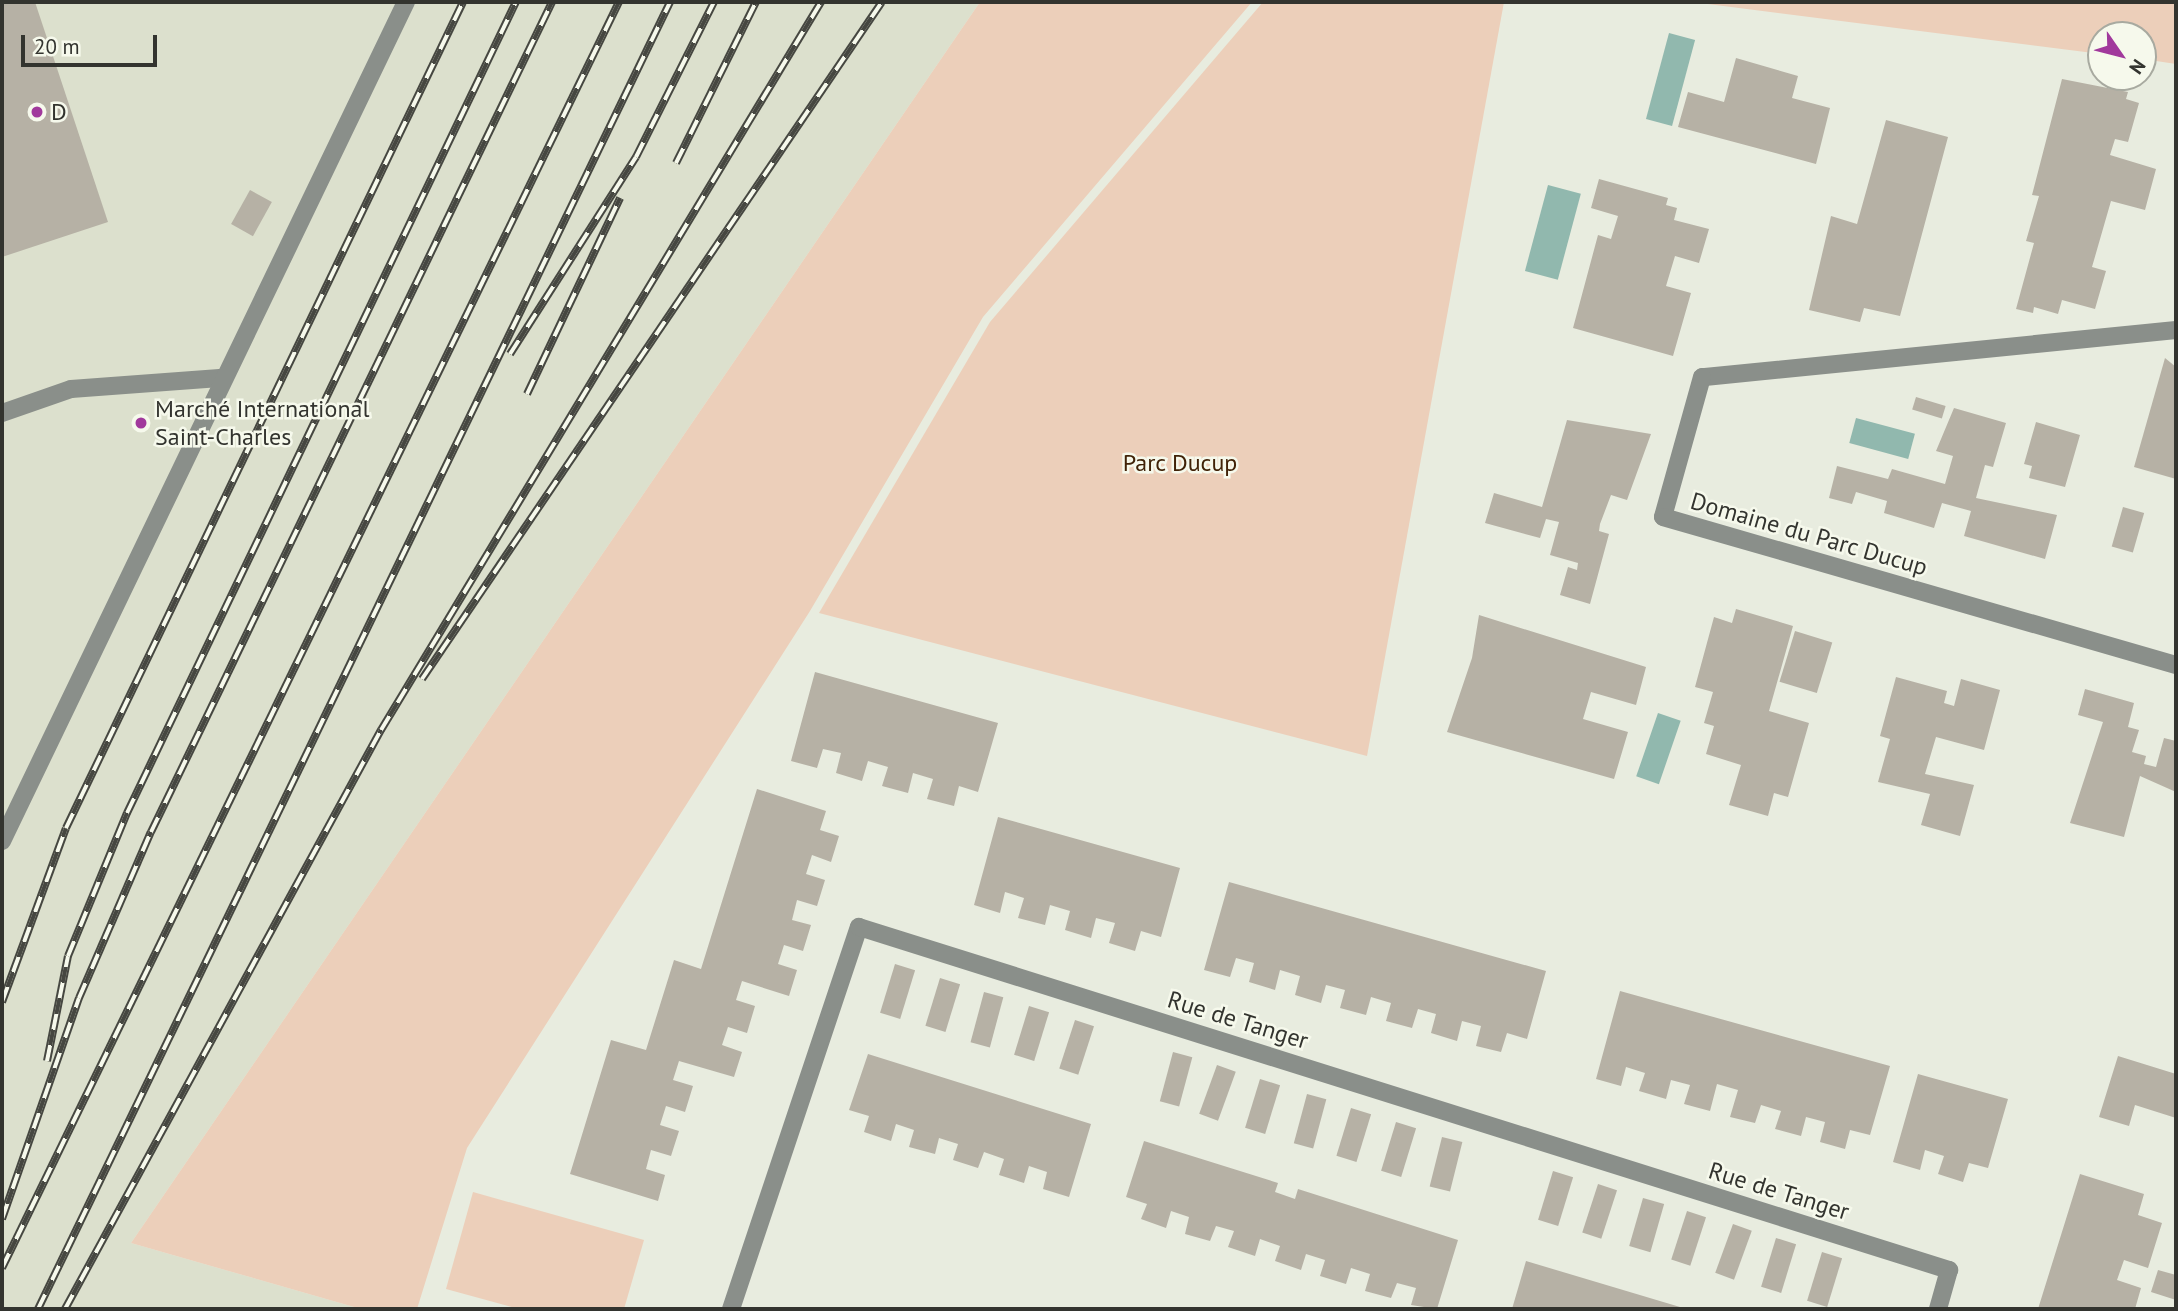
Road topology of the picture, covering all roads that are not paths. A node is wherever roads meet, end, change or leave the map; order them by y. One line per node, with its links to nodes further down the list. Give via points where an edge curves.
1 (406, 2): 3 (street)
2 (2176, 330): 5 (street, Domaine du Parc Ducup, via 1702,377 1663,517)
3 (220, 378): 4 (street, via 71,389); 6 (street)
4 (2, 413)
5 (2176, 665)
6 (2, 841)
7 (731, 1309): 8 (street, Rue de Tanger, via 859,926 1949,1270)
8 (1938, 1309)

